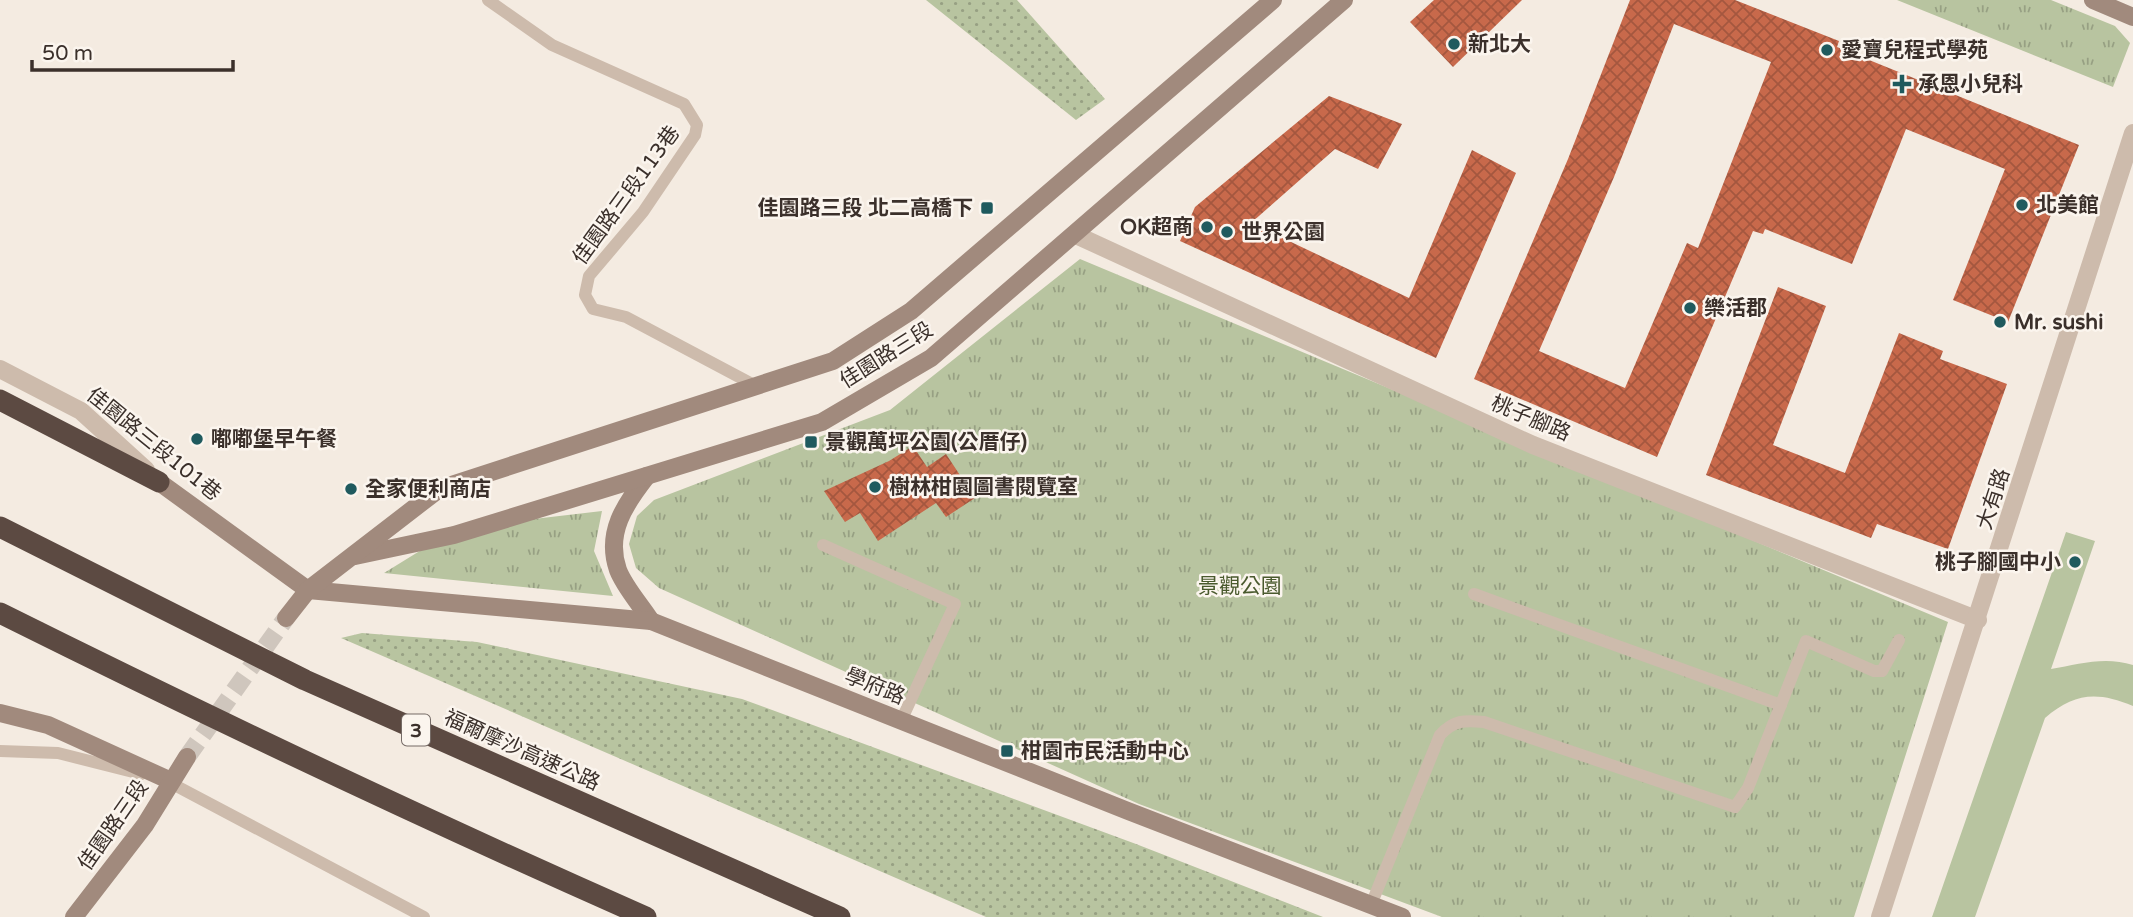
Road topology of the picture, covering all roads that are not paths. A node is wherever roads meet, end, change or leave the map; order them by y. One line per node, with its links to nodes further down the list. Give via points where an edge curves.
1 (488, 0): 9 (lane, 佳園路三段113巷, via 552,45 684,104 697,125 695,135 643,212 589,276 586,295 593,309 626,317)
2 (1273, 0): 9 (street, 佳園路三段, via 911,311 833,361)
3 (1344, 0): 7 (street, 佳園路三段)
4 (2093, 0): 5 (street)
5 (2133, 17)
6 (2133, 134): 20 (street, 大有路)
7 (1076, 234): 11 (street, 佳園路三段, via 931,358 822,422); 20 (street, 桃子腳路, via 1533,445)
8 (0, 369): 12 (street, 佳園路三段101巷, via 81,411)
9 (755, 386): 15 (street, 佳園路三段, via 439,489)
10 (0, 400): 12 (highway)
11 (647, 476): 15 (street, 佳園路三段, via 454,536); 21 (street, via 622,508 615,534 618,570)
12 (159, 482): 16 (street, 佳園路三段101巷)
13 (0, 527): 33 (highway, 福爾摩沙高速公路 / 3, via 305,680)
14 (823, 545): 25 (lane, via 955,604)
15 (348, 557): 16 (street, 佳園路三段)
16 (308, 590): 19 (street, 佳園路三段); 21 (street, 學府路)
17 (1474, 594): 23 (lane)
18 (0, 613): 32 (highway, via 170,698)
19 (286, 618)
20 (1978, 620): 35 (street, 大有路)
21 (652, 621): 25 (street, 學府路)
22 (1899, 639): 23 (lane, via 1882,671 1806,641)
23 (1781, 705): 29 (lane, via 1748,788 1735,807 1484,722 1449,724 1440,734)
24 (0, 713): 28 (street, via 48,725)
25 (901, 721): 29 (street, 學府路)
26 (0, 751): 28 (lane, via 58,753)
27 (187, 757): 28 (street, 佳園路三段)
28 (171, 781): 30 (street, 佳園路三段, via 145,825); 31 (lane)
29 (1371, 905): 34 (street, 學府路)
30 (74, 917)
31 (424, 917)
32 (646, 917)
33 (840, 917)
34 (1402, 917)
35 (1880, 917)

